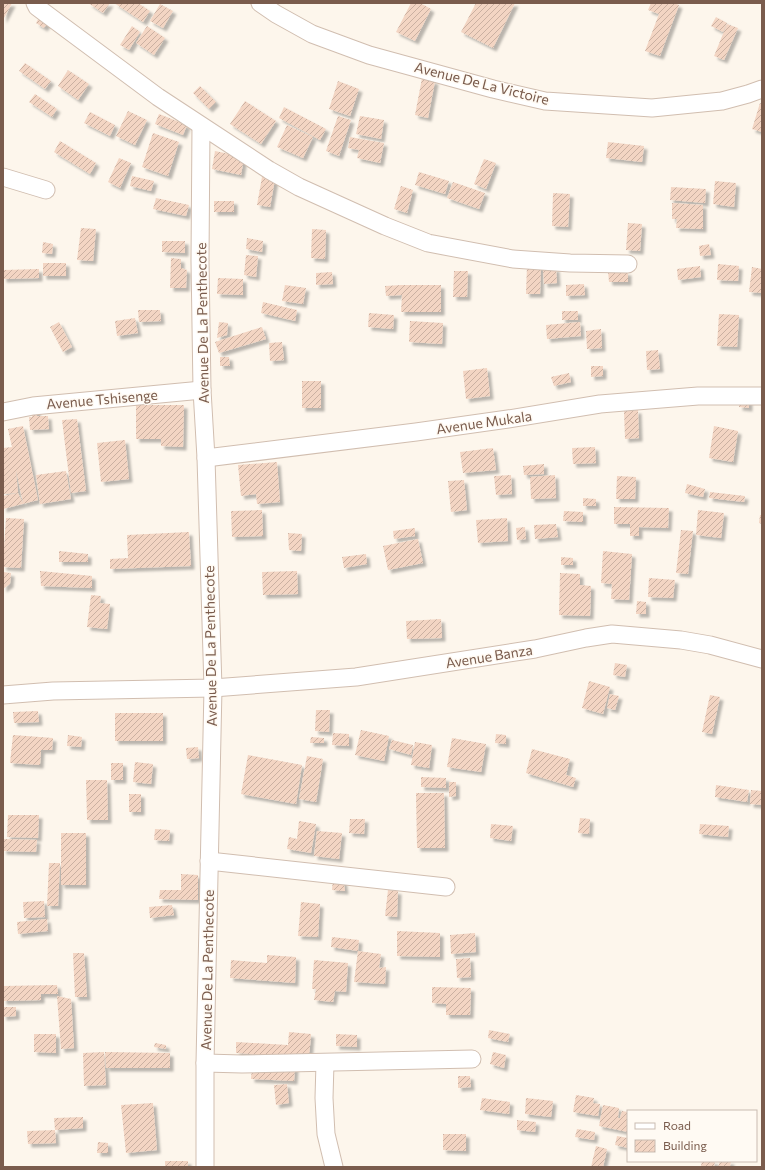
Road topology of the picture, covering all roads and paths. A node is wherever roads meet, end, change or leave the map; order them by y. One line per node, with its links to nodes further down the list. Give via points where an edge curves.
1 (35, 3): 4 (street, via 60,25)
2 (260, 3): 3 (street, Avenue De La Victoire, via 312,34 369,55 545,101 652,108 722,101)
3 (762, 89)
4 (201, 126): 7 (street, via 299,187 428,243 513,259); 8 (street, Avenue De La Penthecote)
5 (3, 177): 6 (street)
6 (46, 190)
7 (628, 264)
8 (202, 390): 10 (street, Avenue Tshisenge, via 33,406); 11 (street, Avenue De La Penthecote)
9 (762, 396): 11 (street, Avenue Mukala, via 698,396 600,404 431,430)
10 (3, 412)
11 (206, 458): 13 (street, Avenue De La Penthecote)
12 (762, 659): 13 (street, Avenue Banza, via 681,640 612,634 535,649 356,677)
13 (213, 688): 14 (street, Avenue Banza, via 53,691); 15 (street, Avenue De La Penthecote)
14 (3, 695)
15 (210, 861): 16 (street); 18 (street, Avenue De La Penthecote)
16 (446, 886)
17 (472, 1059): 19 (street)
18 (205, 1062): 19 (street); 20 (street, Avenue De La Penthecote)
19 (325, 1063): 21 (street, via 326,1134)
20 (205, 1167)
21 (334, 1167)

